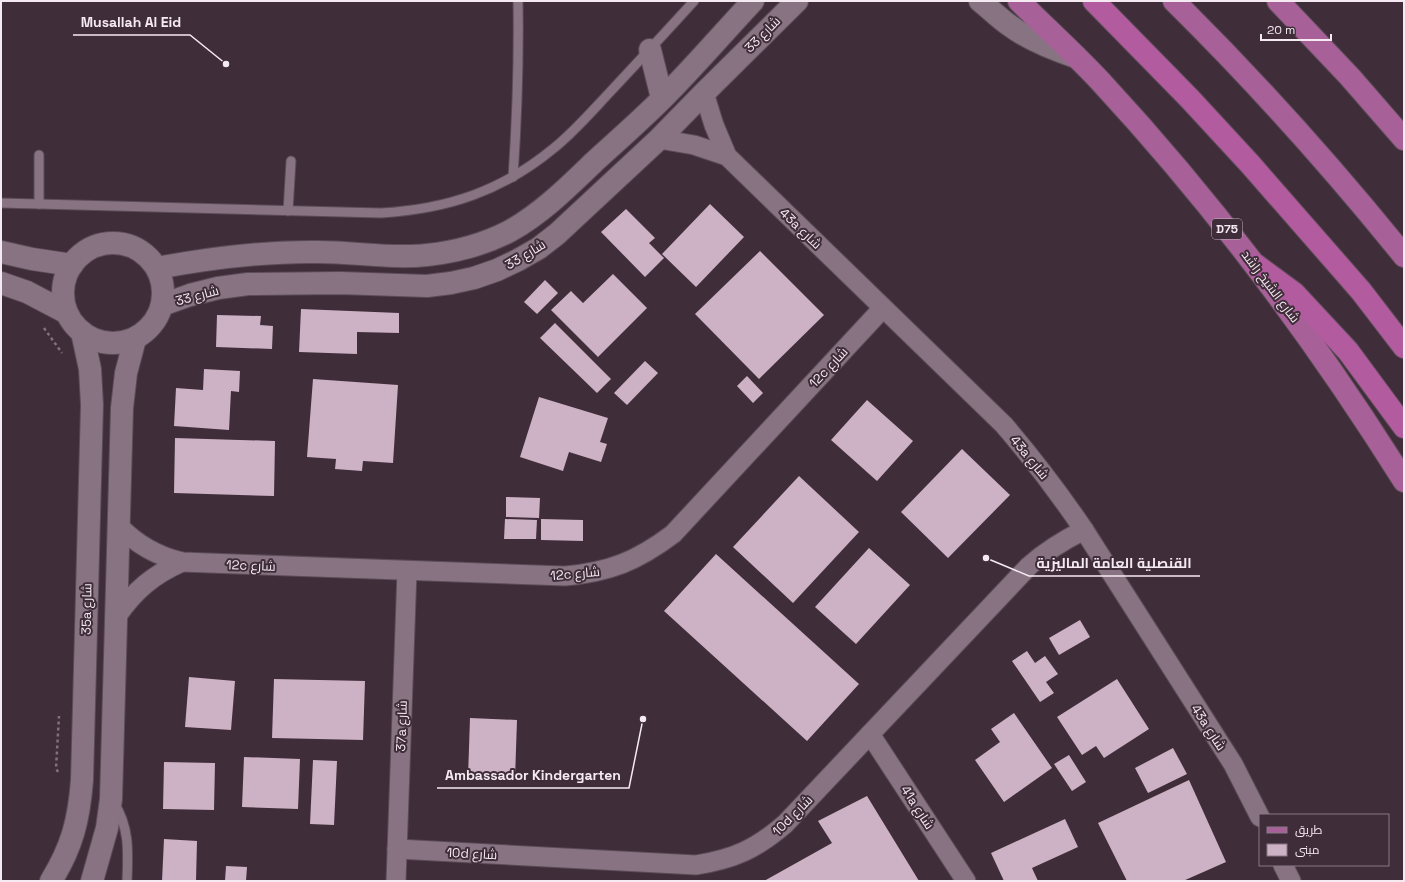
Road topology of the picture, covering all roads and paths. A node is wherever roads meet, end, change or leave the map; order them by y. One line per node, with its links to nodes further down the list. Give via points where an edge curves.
1 (518, 1): 19 (lane, via 517,110)
2 (694, 1): 10 (lane)
3 (753, 1): 13 (street)
4 (797, 1): 12 (street, شارع 33)
5 (980, 1): 11 (street, via 1009,25 1030,38 1052,49)
6 (1019, 1): 11 (main road, شارع الشيخ راشد / D75)
7 (1094, 1): 35 (highway, via 1255,170 1361,291)
8 (1174, 1): 24 (main road, via 1268,97)
9 (1278, 1): 14 (main road)
10 (650, 50): 13 (street); 19 (lane, via 555,148)
11 (1076, 56): 26 (main road, شارع الشيخ راشد / D75, via 1157,144)
12 (704, 93): 15 (street, شارع 33); 17 (street, 43a شارع)
13 (662, 98): 27 (street, via 547,206 510,231 469,247 448,252 403,256 278,252)
14 (1402, 135)
15 (659, 139): 17 (street, 43a شارع, via 694,145); 29 (street, شارع 33, via 558,234 518,260 489,273 427,286 340,283 248,284 190,295)
16 (39, 155): 21 (lane)
17 (727, 156): 30 (street, 43a شارع)
18 (291, 161): 22 (lane)
19 (513, 177): 22 (lane, via 458,201 407,211)
20 (1, 202): 21 (lane)
21 (39, 204): 22 (lane)
22 (288, 211)
23 (1, 252): 25 (street)
24 (1404, 256)
25 (72, 264): 27 (street, via 91,248 116,243 140,251); 31 (street, via 64,288)
26 (1256, 265): 37 (highway, via 1294,293 1348,351); 38 (main road, شارع الشيخ راشد / D75, via 1350,397)
27 (157, 268): 29 (street, via 164,292)
28 (1, 283): 31 (street, via 27,292)
29 (162, 305): 34 (street, via 152,325)
30 (883, 308): 40 (street, 43a شارع, via 1004,425 1033,458); 42 (street, 12c شارع, via 673,534 634,560 612,569 565,576)
31 (67, 313): 33 (street, via 73,324)
32 (42, 327): 36 (path)
33 (82, 332): 34 (street, via 102,342 124,342); 52 (street, 35a شارع, via 90,369 92,405 82,780 76,824 67,851)
34 (134, 339): 39 (street, via 126,373 122,408)
35 (1404, 347)
36 (64, 357)
37 (1404, 427)
38 (1404, 481)
39 (119, 526): 41 (street, 12c شارع, via 137,543 158,555); 43 (street)
40 (1084, 530): 45 (street, 10d شارع, via 1043,553 1029,566); 48 (street, 43a شارع, via 1233,764)
41 (182, 562): 42 (street, 12c شارع); 43 (street, 12c شارع, via 145,583)
42 (406, 571): 49 (street, 37a شارع)
43 (117, 616): 47 (street)
44 (59, 712): 46 (path, via 56,768)
45 (870, 734): 51 (street, 10d شارع, via 770,837 735,856 716,862 696,864); 56 (street, 41a شارع)
46 (59, 774)
47 (111, 799): 53 (street, via 108,828); 54 (lane, via 124,822 127,834)
48 (1259, 815)
49 (398, 849): 51 (street, 10d شارع); 55 (street, 37a شارع)
50 (1283, 866): 57 (street)
51 (677, 873)
52 (51, 881)
53 (92, 881)
54 (127, 881)
55 (396, 881)
56 (966, 881)
57 (1290, 881)

